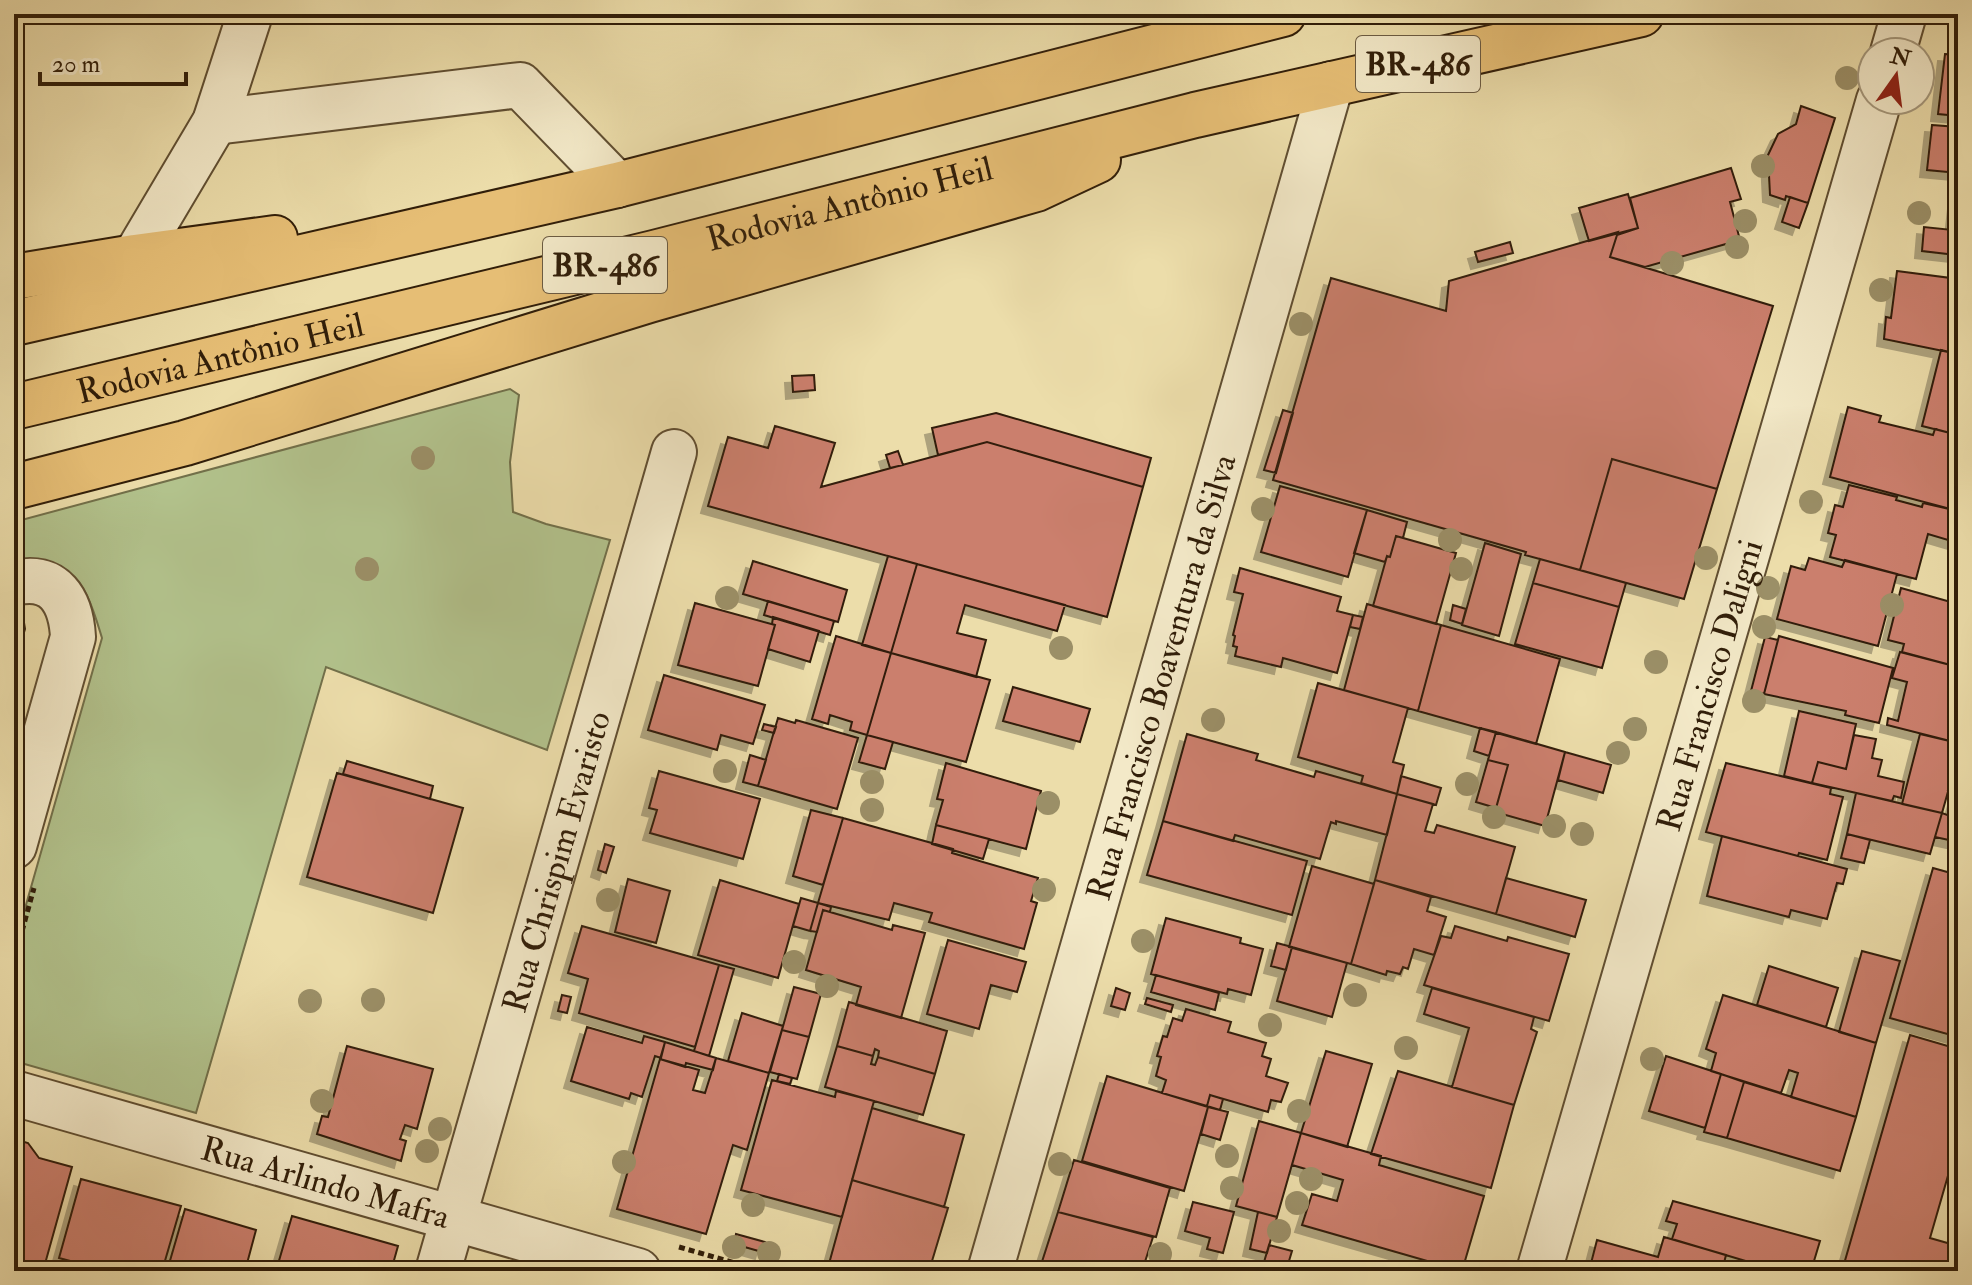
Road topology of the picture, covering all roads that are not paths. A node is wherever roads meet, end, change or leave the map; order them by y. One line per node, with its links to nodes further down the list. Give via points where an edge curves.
1 (250, 14): 9 (street)
2 (1283, 14): 10 (main road, BR-486)
3 (1641, 14): 6 (main road, Rodovia Antônio Heil / BR-486)
4 (1904, 14): 5 (street)
5 (1898, 36)
6 (1331, 84): 7 (main road, Rodovia Antônio Heil / BR-486); 24 (street, Rua Francisco Boaventura da Silva)
7 (1195, 115): 15 (main road, Rodovia Antônio Heil / BR-486); 17 (main road, via 1036,189 649,300 185,443)
8 (1874, 116): 25 (street, Rua Francisco Daligni)
9 (215, 122): 10 (street, via 520,85); 12 (street)
10 (617, 185): 11 (main road, BR-486)
11 (508, 209): 12 (main road); 14 (main road, BR-486)
12 (135, 257): 13 (main road)
13 (14, 277)
14 (14, 323)
15 (14, 407)
16 (674, 452): 21 (street, Rua Chrispim Evaristo)
17 (14, 487)
18 (14, 583): 19 (street, via 28,579 51,586 67,601 73,637)
19 (14, 846)
20 (14, 1093): 21 (street, Rua Arlindo Mafra)
21 (453, 1219): 22 (street, Rua Chrispim Evaristo); 23 (street, Rua Arlindo Mafra)
22 (438, 1271)
23 (638, 1271)
24 (990, 1271)
25 (1539, 1271)

